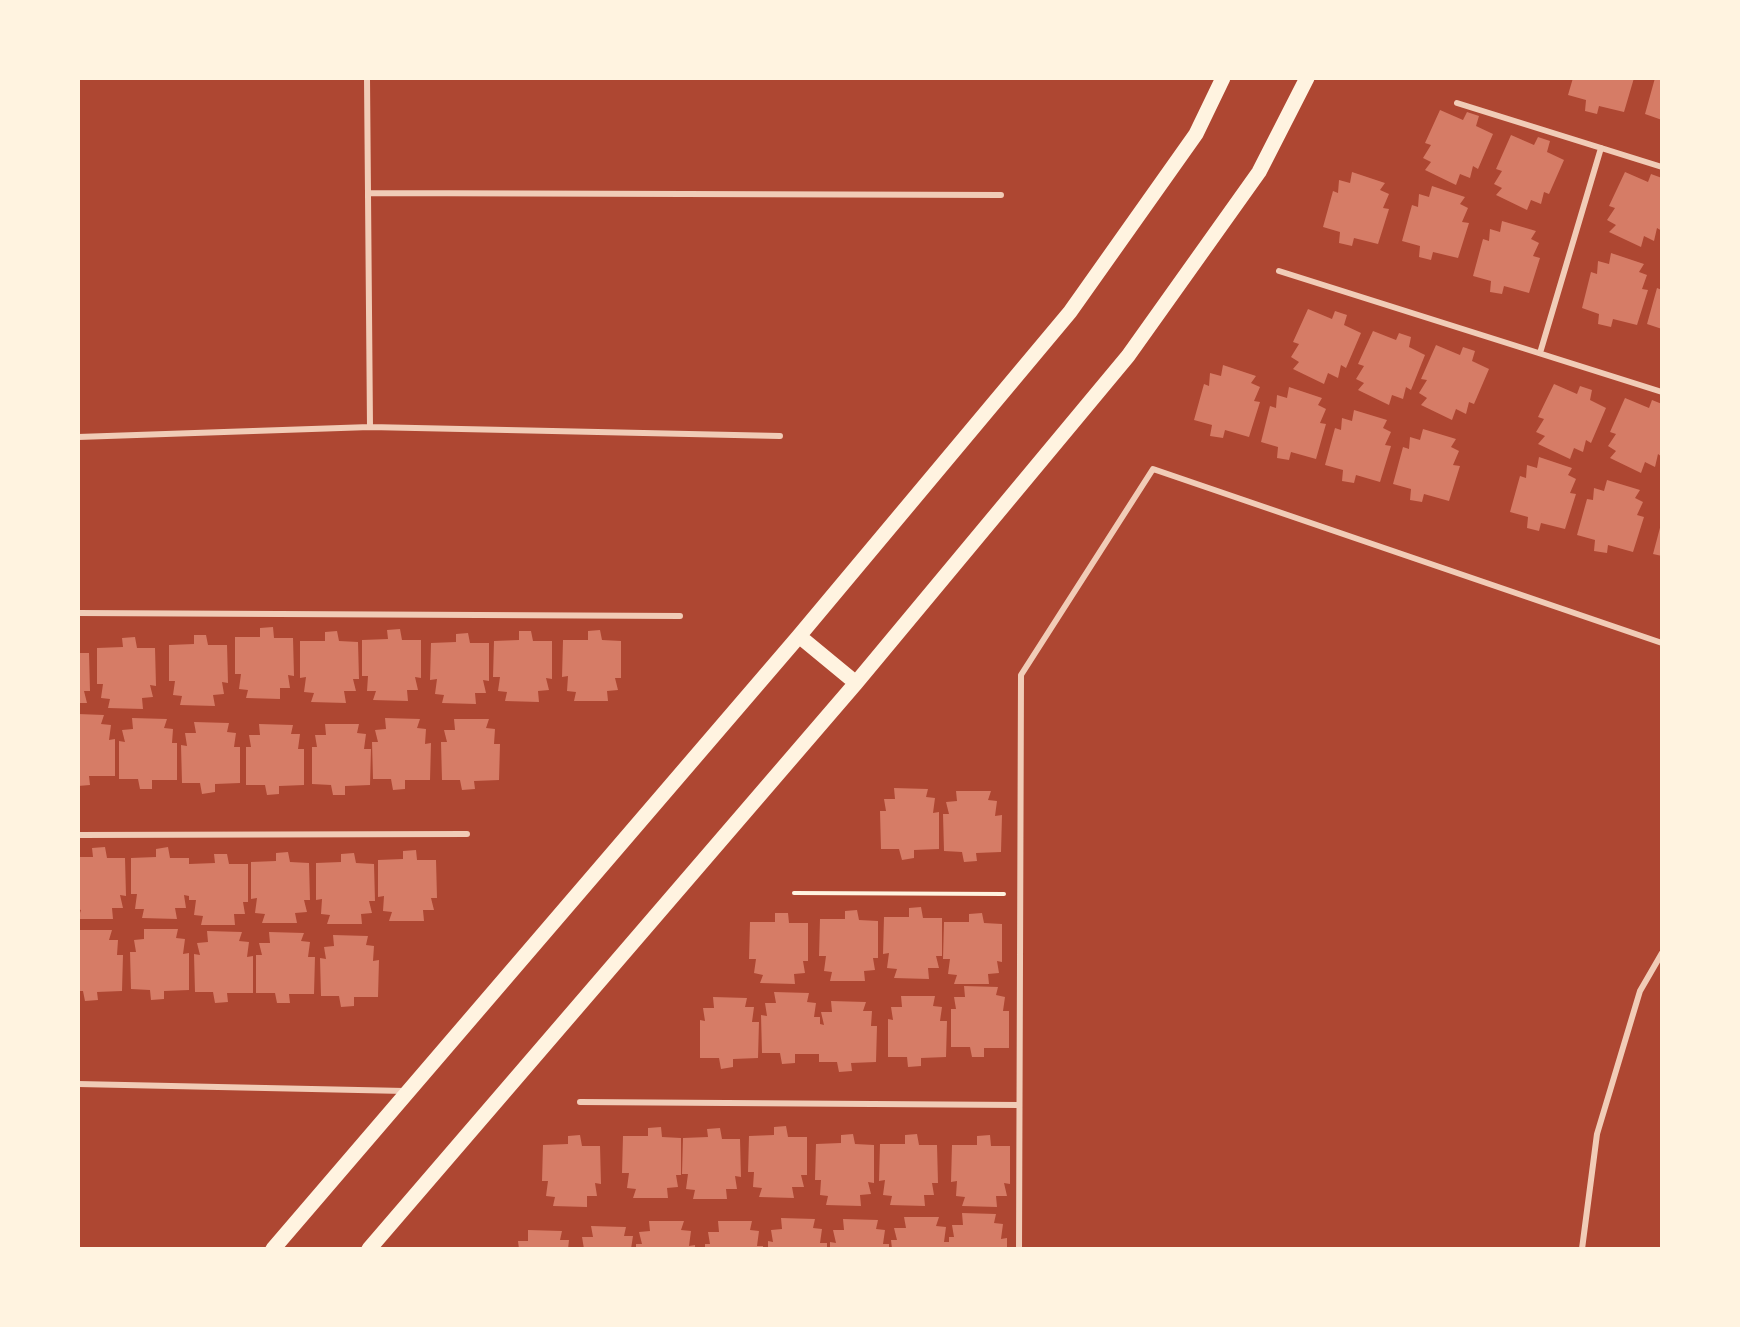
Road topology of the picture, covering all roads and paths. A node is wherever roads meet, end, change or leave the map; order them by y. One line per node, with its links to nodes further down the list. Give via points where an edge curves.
1 (367, 78): 7 (street)
2 (1223, 78): 17 (main road, via 1196,134 1070,312)
3 (1307, 78): 19 (main road, via 1259,172 1128,356)
4 (1457, 103): 5 (street)
5 (1601, 148): 6 (street); 10 (street)
6 (1662, 167)
7 (368, 193): 8 (street); 12 (street)
8 (1001, 195)
9 (1279, 271): 10 (street)
10 (1540, 353): 11 (street)
11 (1662, 392)
12 (370, 427): 13 (street); 14 (street)
13 (780, 436)
14 (78, 437)
15 (78, 614): 16 (street)
16 (680, 615)
17 (799, 636): 19 (main road); 26 (main road)
18 (1662, 643): 23 (street, via 1153,469 1021,675)
19 (856, 683): 30 (main road)
20 (467, 834): 21 (street)
21 (78, 835)
22 (794, 893): 23 (path)
23 (1020, 894): 28 (street)
24 (1662, 953): 32 (street, via 1640,991 1597,1134)
25 (78, 1084): 26 (street)
26 (409, 1091): 29 (main road)
27 (580, 1102): 28 (street)
28 (1019, 1105): 31 (street)
29 (273, 1249)
30 (369, 1249)
31 (1019, 1249)
32 (1582, 1249)

